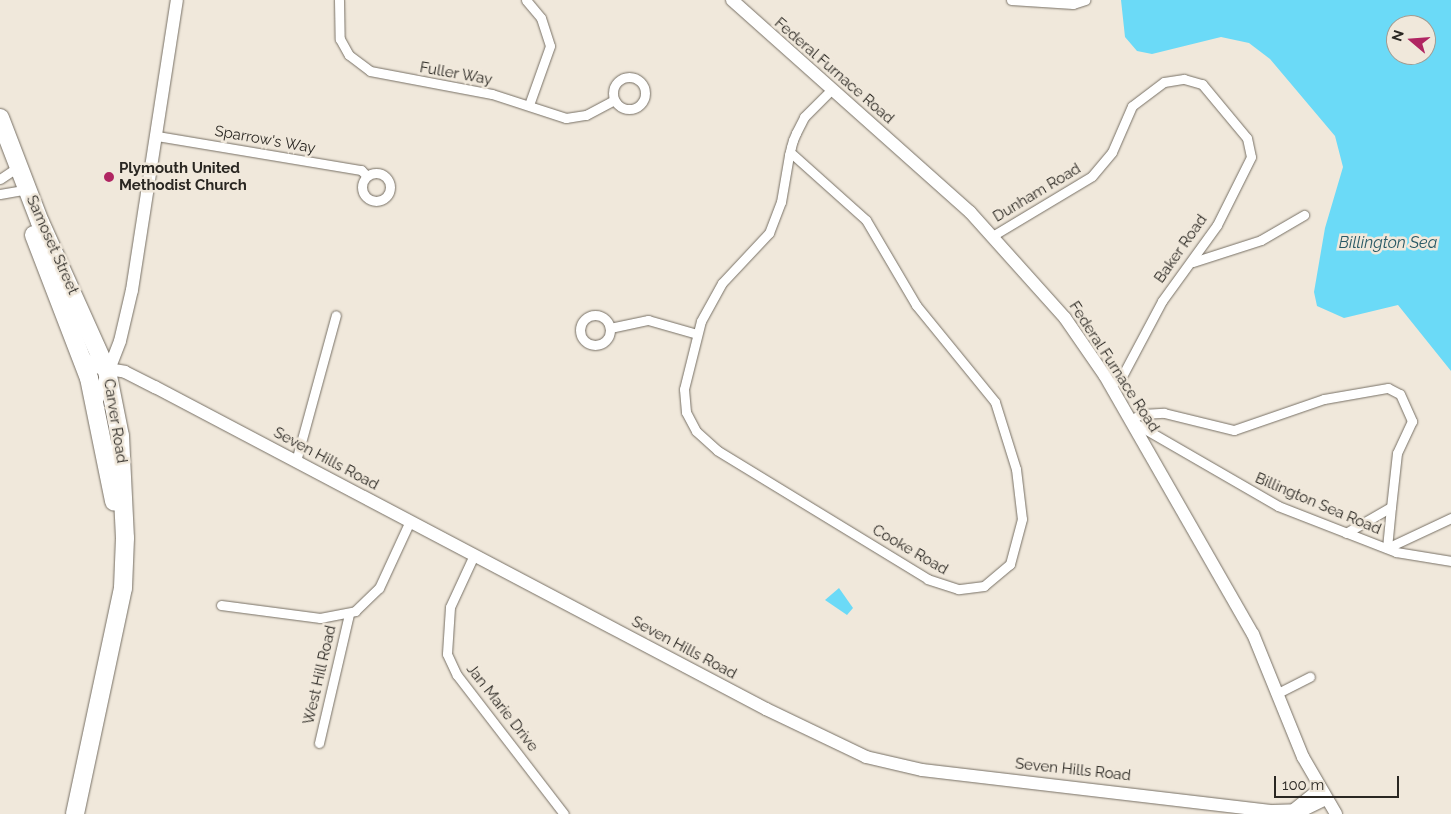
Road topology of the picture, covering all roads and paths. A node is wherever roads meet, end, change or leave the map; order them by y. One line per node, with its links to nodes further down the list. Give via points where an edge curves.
1 (177, 0): 12 (street, Carver Road)
2 (339, 0): 9 (street, Fuller Way, via 340,39 362,66)
3 (526, 0): 9 (street, via 541,18 550,46)
4 (732, 0): 7 (street, Federal Furnace Road)
5 (1010, 0): 6 (street, via 1073,4)
6 (1085, 0)
7 (830, 90): 14 (street, Cooke Road, via 804,117); 18 (street, Federal Furnace Road)
8 (614, 100): 9 (street, Fuller Way, via 573,117)
9 (529, 105)
10 (0, 118): 16 (highway, Samoset Street)
11 (1236, 125): 18 (street, Dunham Road, via 1202,84 1184,79 1164,82 1132,106 1112,152 1092,176); 19 (street, Baker Road, via 1247,138 1251,157 1237,177 1217,225)
12 (157, 136): 15 (street, Sparrow's Way, via 361,170); 24 (street, Carver Road, via 132,290)
13 (0, 146): 16 (highway, Samoset Street)
14 (790, 152): 22 (street, Cooke Road, via 774,224 722,283); 22 (street, Cooke Road, via 860,213 916,305 995,402 1012,451 1021,503 1019,540 1005,571 976,589 939,584 717,450 692,425 684,406)
15 (367, 176)
16 (12, 182): 23 (highway, Samoset Street); 24 (highway, Samoset Street)
17 (1304, 215): 19 (street, via 1261,240)
18 (994, 235): 25 (street, Federal Furnace Road, via 1065,318)
19 (1191, 262): 25 (street, Baker Road, via 1162,301 1121,378)
20 (336, 314): 28 (street)
21 (610, 328): 22 (street, via 648,320)
22 (697, 334)
23 (82, 356): 24 (street, Seven Hills Road); 26 (highway, Carver Road)
24 (107, 371): 26 (street); 28 (street, Seven Hills Road, via 125,372); 44 (highway, Carver Road, via 122,456 124,570)
25 (1110, 385): 27 (street, Federal Furnace Road)
26 (96, 403): 43 (highway, Carver Road, via 113,491 114,566)
27 (1130, 420): 29 (street, via 1142,414 1164,413 1234,430 1324,399 1388,388 1400,394 1412,421 1396,453); 32 (street, Billington Sea Road, via 1247,489); 39 (street, Federal Furnace Road, via 1253,634)
28 (296, 461): 31 (street, Seven Hills Road)
29 (1392, 507): 32 (street); 33 (street)
30 (1451, 518): 33 (street)
31 (410, 521): 34 (street, Seven Hills Road); 37 (street, via 379,588 361,608)
32 (1346, 533): 33 (street, Billington Sea Road)
33 (1387, 548): 35 (street, Billington Sea Road)
34 (474, 555): 42 (street, Seven Hills Road, via 866,757 922,770); 45 (street, Jan Marie Drive, via 450,607 446,638 449,659 457,675)
35 (1451, 561)
36 (221, 605): 37 (street, via 320,618)
37 (349, 614): 40 (street, West Hill Road)
38 (1310, 677): 39 (street)
39 (1276, 694): 41 (street, Federal Furnace Road)
40 (319, 743)
41 (1323, 794): 42 (street, Seven Hills Road); 46 (street, Federal Furnace Road)
42 (1295, 813)
43 (66, 814)
44 (75, 814)
45 (564, 814)
46 (1336, 814)

